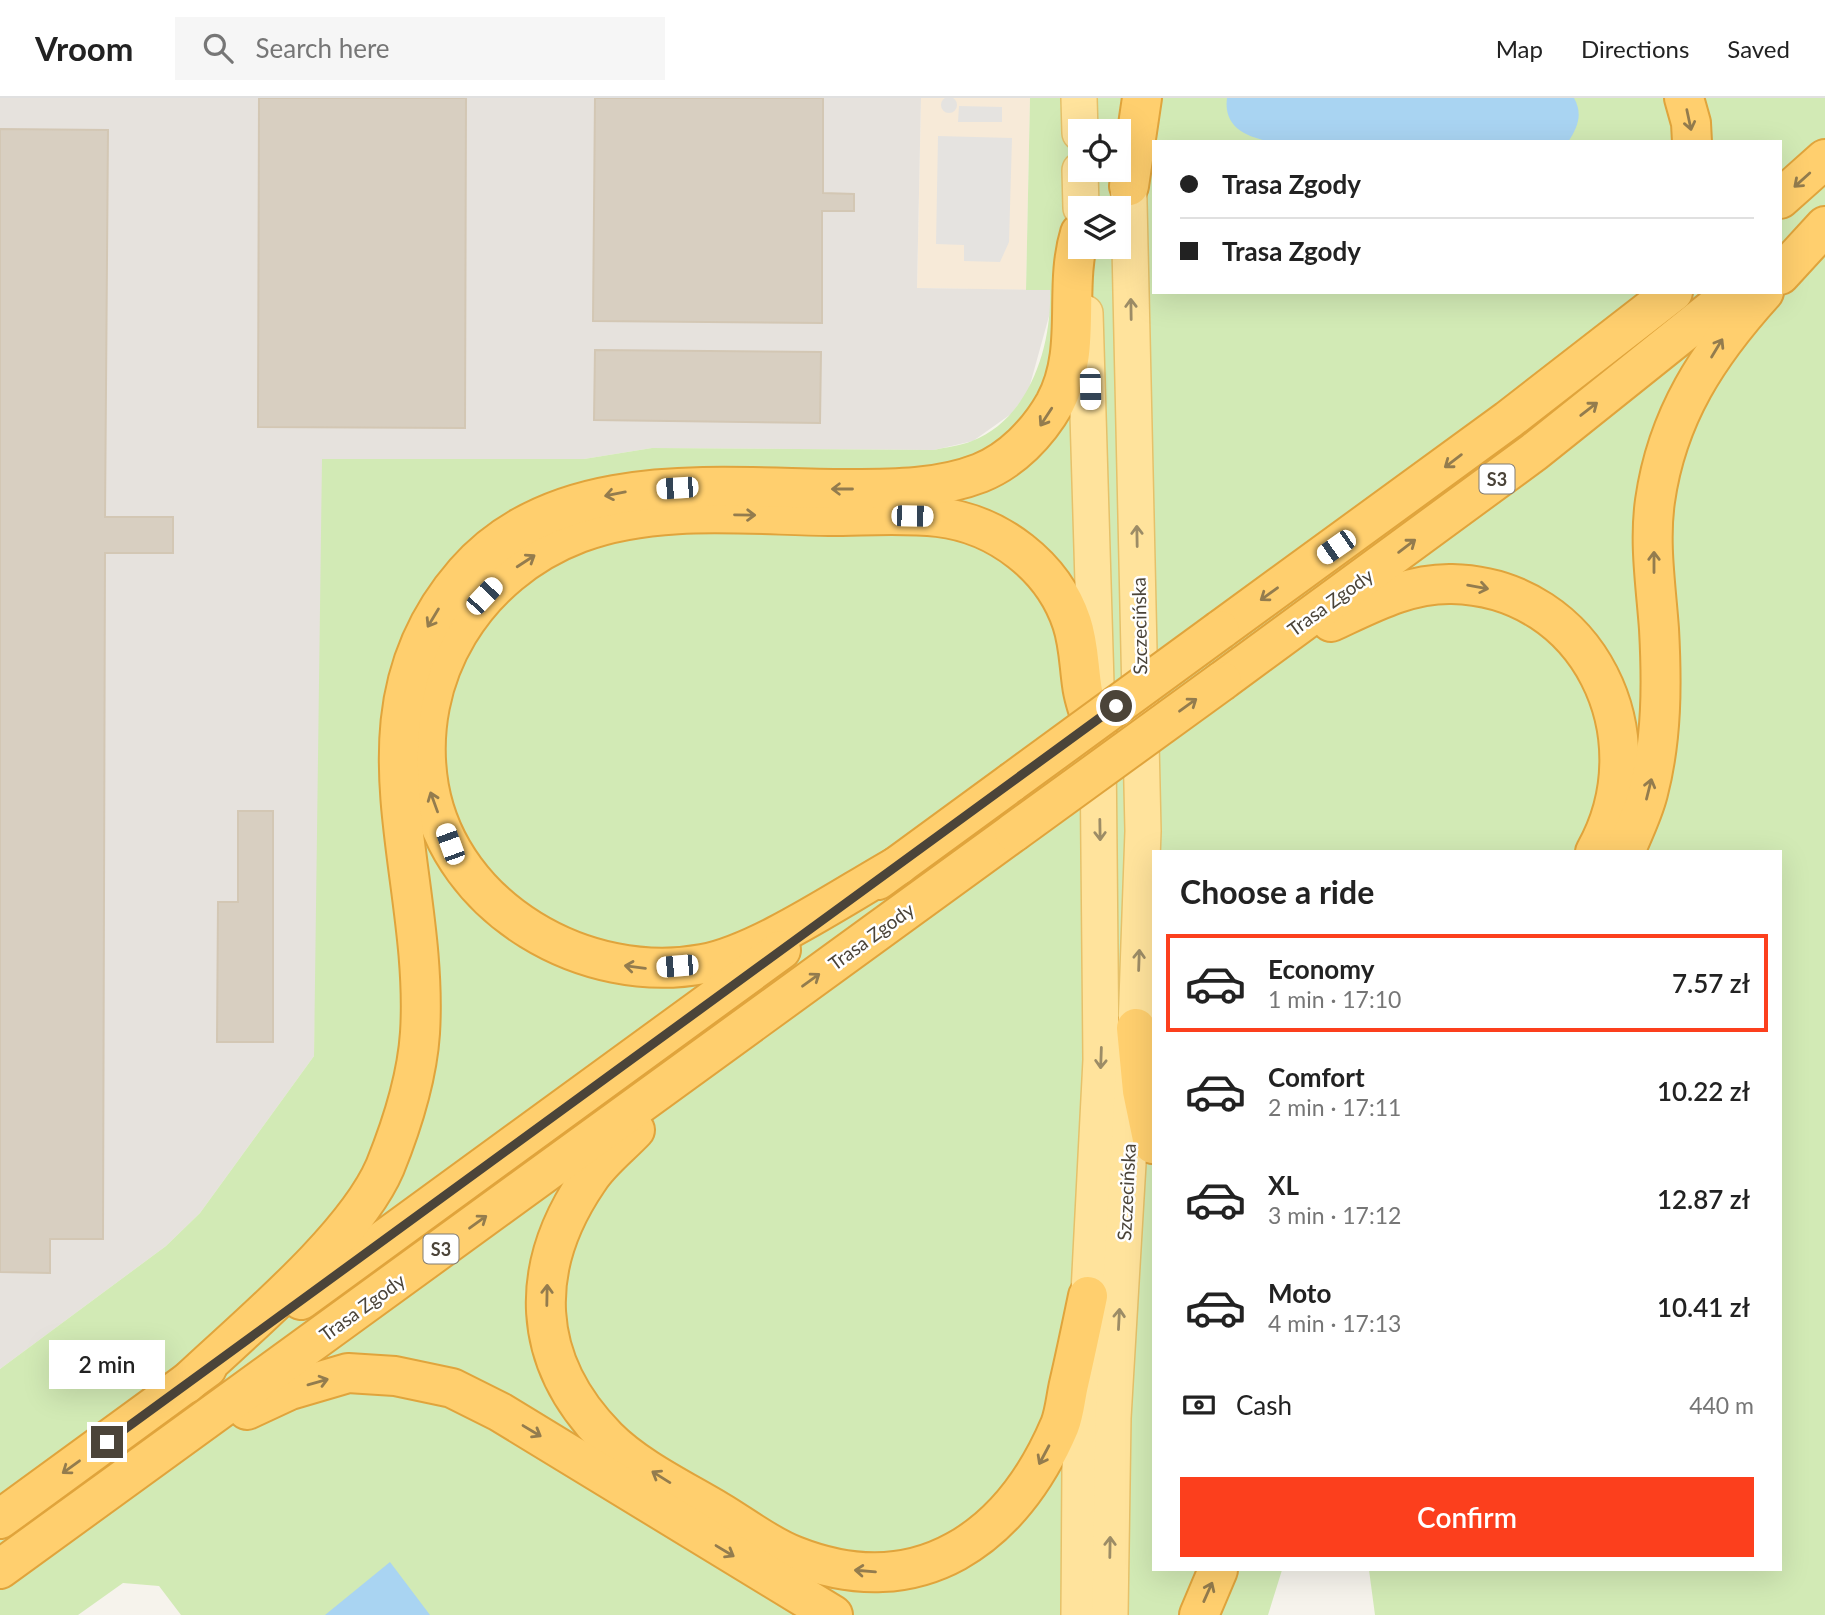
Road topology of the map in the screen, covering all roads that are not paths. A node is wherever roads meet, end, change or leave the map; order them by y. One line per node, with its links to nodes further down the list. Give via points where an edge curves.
1 (1079, 98): 5 (main road)
2 (1126, 98): 8 (main road, Szczecińska)
3 (1142, 98): 8 (highway)
4 (1684, 98): 6 (highway, one-way to 6)
5 (1080, 119)
6 (1692, 140)
7 (1825, 159): 9 (highway, one-way to 9)
8 (1129, 186): 27 (main road, Szczecińska, one-way to 8, via 1143,831)
9 (1782, 198)
10 (1825, 211): 12 (highway)
11 (1825, 226): 15 (highway)
12 (1782, 249)
13 (1073, 259): 30 (highway, one-way to 30, via 1073,330 1065,380 1044,422 996,464 957,480 908,488 677,488 596,498 548,514 487,551 450,593 430,621 414,657 398,735 398,780 419,957 419,1034 411,1088 397,1134 383,1172 328,1246)
14 (1083, 259): 22 (main road, Szczecińska)
15 (1782, 273)
16 (1637, 294): 20 (highway)
17 (1670, 294): 20 (highway, S3)
18 (1732, 294): 21 (highway, Trasa Zgody / S3, one-way to 18, via 1534,452)
19 (1763, 294): 24 (highway, one-way to 19, via 1648,796 1656,755 1661,671 1654,502 1667,447 1686,400 1723,338)
20 (1508, 420): 25 (highway, S3, one-way to 25, bridge)
21 (1253, 658): 23 (highway, one-way to 23, via 1386,596 1417,587 1482,587 1535,608 1567,632 1588,656 1615,715 1618,780 1611,815); 26 (highway, Trasa Zgody / S3, one-way to 21, bridge)
22 (1098, 738): 25 (highway, one-way to 22, via 746,951 704,964 650,969 611,964 555,944 520,925 476,883 450,844 429,791 426,756 427,718 441,664 468,613 500,579 528,558 582,532 694,514 939,517 1003,538 1048,579 1072,624 1082,688); 29 (main road, Szczecińska, one-way to 29, via 1101,1060)
23 (1596, 850)
24 (1626, 850)
25 (899, 865): 30 (highway, S3)
26 (755, 1020): 29 (highway, one-way to 26, via 1061,1423 1042,1459 995,1525 966,1547 936,1561 877,1572 834,1568 793,1556 657,1475 609,1440 574,1400 552,1349 546,1322 547,1279 559,1228 589,1177); 31 (highway, Trasa Zgody / S3, one-way to 26)
27 (1136, 1028): 28 (highway); 37 (main road, Szczecińska, one-way to 27, via 1113,1418)
28 (1152, 1139)
29 (1088, 1296): 36 (main road, Szczecińska)
30 (186, 1384): 32 (highway, S3, one-way to 32)
31 (126, 1478): 33 (highway, Trasa Zgody / S3); 35 (highway, one-way to 35, via 256,1404 290,1390 348,1373 395,1376 452,1388 500,1412)
32 (0, 1519)
33 (0, 1569)
34 (1218, 1571): 38 (highway, one-way to 34)
35 (833, 1615)
36 (1079, 1615)
37 (1110, 1615)
38 (1199, 1615)

